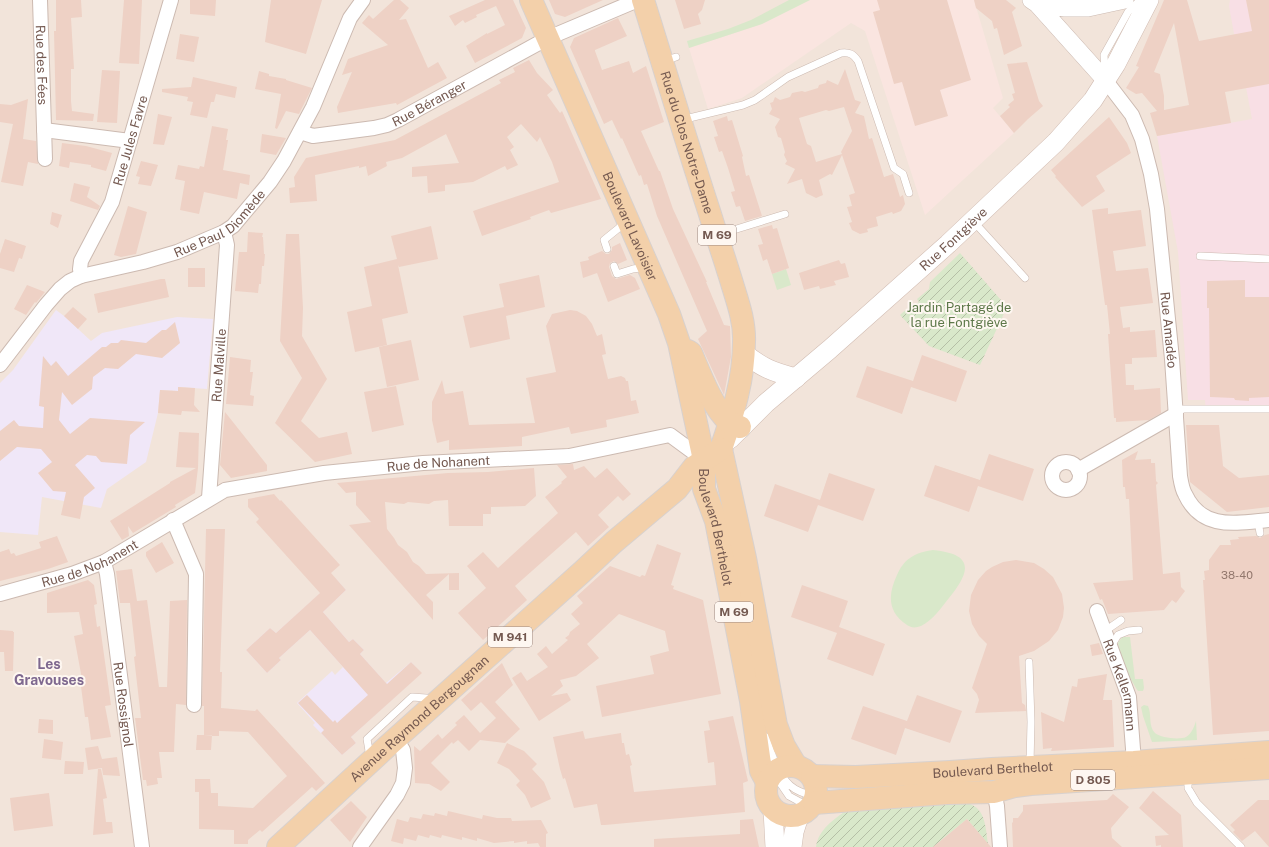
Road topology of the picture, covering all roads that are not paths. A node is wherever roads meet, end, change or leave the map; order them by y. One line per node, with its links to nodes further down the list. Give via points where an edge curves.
1 (40, 0): 14 (street, Rue des Fées)
2 (171, 0): 16 (street, Rue Jules Favre)
3 (363, 0): 15 (street, Rue Paul Diomède, via 350,18)
4 (531, 0): 11 (main road, Boulevard Lavoisier / M 69)
5 (638, 0): 11 (street, Rue Béranger)
6 (643, 0): 13 (main road, Rue du Clos Notre-Dame / M 69, via 669,59)
7 (1125, 0): 10 (street, via 1088,8 1065,8)
8 (1140, 0): 12 (lane, via 1128,12 1104,55)
9 (1150, 0): 12 (main road, Rue Fontgiève)
10 (1034, 2): 12 (street)
11 (548, 38): 15 (street, Rue Béranger, via 387,125 313,136); 20 (main road, Boulevard Lavoisier / M 69)
12 (1106, 81): 21 (main road, Rue Fontgiève, via 1056,142); 36 (street, Rue Amadéo, via 1132,115 1152,174)
13 (679, 120): 18 (lane, via 743,105 755,100 788,77 848,53 858,61 894,168 903,174); 22 (main road, Rue du Clos Notre-Dame / M 69)
14 (44, 130): 16 (street); 17 (street, Rue des Fées)
15 (300, 132): 23 (street, Rue Paul Diomède, via 270,182 233,226)
16 (130, 140): 29 (street, Rue Jules Favre, via 112,202 82,261)
17 (45, 159)
18 (909, 193)
19 (785, 214): 22 (lane, via 727,232)
20 (628, 220): 24 (lane, via 604,240); 28 (main road, Boulevard Lavoisier / M 69)
21 (972, 220): 30 (lane); 34 (main road, Rue Fontgiève)
22 (715, 230): 32 (main road, Rue du Clos Notre-Dame / M 69, via 742,317)
23 (224, 232): 29 (street, Rue Paul Diomède, via 177,252); 41 (street, Rue Malville, via 227,245)
24 (607, 249)
25 (1200, 256): 26 (lane)
26 (1269, 259)
27 (614, 266): 28 (lane, via 617,274)
28 (649, 266): 31 (main road, Boulevard Lavoisier / M 69)
29 (81, 276): 33 (street, Rue Paul Diomède, via 60,289)
30 (1025, 278)
31 (679, 343): 37 (main road, M 69, via 691,353 720,412); 38 (main road, Boulevard Lavoisier / M 69)
32 (744, 353): 34 (main road, via 767,369); 37 (main road, Rue du Clos Notre-Dame / M 69)
33 (0, 365)
34 (796, 378): 37 (main road, Rue Fontgiève)
35 (1269, 409): 36 (lane, via 1183,409)
36 (1176, 414): 39 (street); 43 (street, Rue Amadéo, via 1180,476 1184,494 1192,506 1201,516 1214,522)
37 (736, 425): 38 (main road, Rue du Clos Notre-Dame / M 69)
38 (712, 459): 40 (lane); 41 (street, Rue de Nohanent, via 670,435 569,456 423,463 324,473 224,490); 54 (main road, Avenue Raymond Bergougnan / M 941, via 694,467 680,489 614,542); 64 (main road, Boulevard Berthelot / M 69, via 745,558 776,725); 64 (main road, Boulevard Berthelot / M 69, via 704,483 704,499 716,521 751,701 759,726 761,771)
39 (1078, 470)
40 (719, 479)
41 (208, 498): 42 (street, Rue de Nohanent)
42 (173, 520): 44 (street, Rue de Nohanent); 55 (street, via 196,574)
43 (1262, 525)
44 (104, 562): 46 (street, Rue de Nohanent, via 72,574); 68 (street, Rue Rossignol)
45 (740, 566): 53 (lane)
46 (0, 594)
47 (1097, 611): 50 (street, Rue Kellermann)
48 (1121, 620): 50 (lane)
49 (1139, 630): 51 (lane, via 1118,634 1113,643)
50 (1105, 631): 51 (street, Rue Kellermann)
51 (1115, 659): 60 (street, Rue Kellermann, via 1129,697)
52 (1029, 662): 63 (lane)
53 (764, 698)
54 (437, 702): 56 (main road, Avenue Raymond Bergougnan / M 941); 59 (lane, via 412,697 367,739)
55 (194, 706)
56 (396, 739): 59 (main road, Avenue Raymond Bergougnan / M 941); 70 (street, via 403,750 403,783)
57 (1269, 752): 62 (main road, Boulevard Berthelot / D 805)
58 (1269, 759): 62 (lane, Boulevard Berthelot)
59 (371, 761): 69 (main road, Avenue Raymond Bergougnan / M 941)
60 (1134, 762): 62 (main road, Boulevard Berthelot / D 805); 63 (main road, Boulevard Berthelot / D 805)
61 (1269, 768): 62 (main road, Boulevard Berthelot / D 805)
62 (1171, 769): 63 (lane, via 1134,767); 63 (main road, Boulevard Berthelot / D 805, via 1164,776); 74 (lane, via 1188,788 1197,804)
63 (1032, 779): 64 (main road, Boulevard Berthelot / D 805, via 856,778); 66 (main road, Boulevard Berthelot / D 805)
64 (794, 785): 65 (lane, via 849,795); 66 (main road, Boulevard Berthelot / D 805, via 947,793); 67 (main road, via 792,817); 67 (main road, via 766,787 767,800); 72 (main road)
65 (940, 786)
66 (994, 792): 73 (street)
67 (773, 810): 71 (main road)
68 (142, 847)
69 (278, 847)
70 (360, 847)
71 (775, 847)
72 (792, 847)
73 (1000, 847)
74 (1241, 847)

